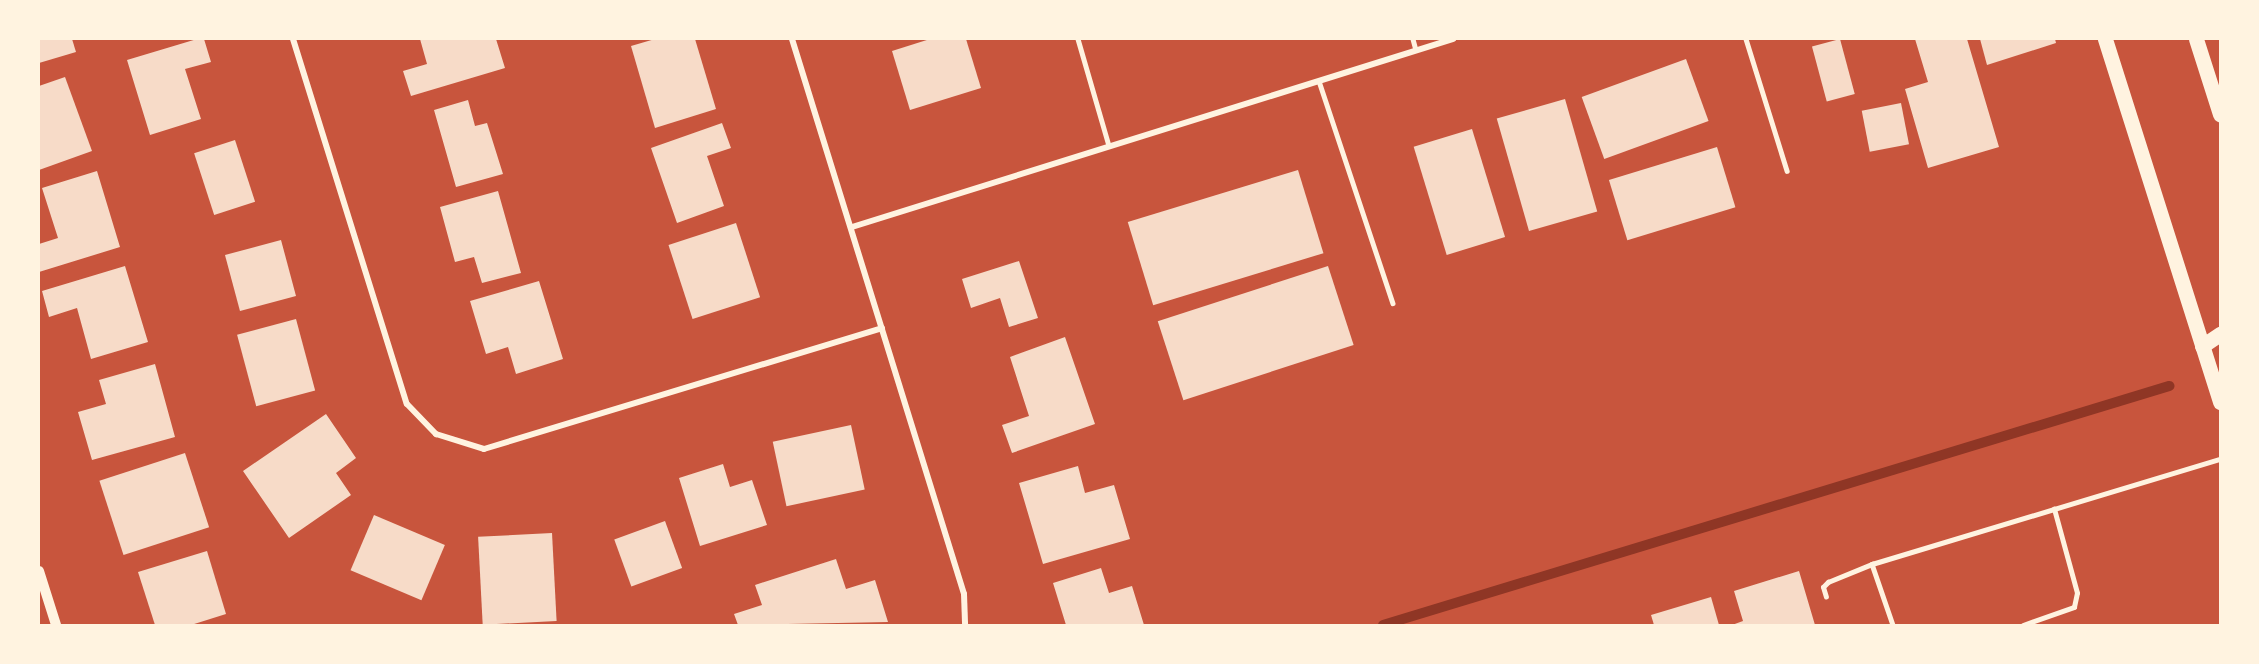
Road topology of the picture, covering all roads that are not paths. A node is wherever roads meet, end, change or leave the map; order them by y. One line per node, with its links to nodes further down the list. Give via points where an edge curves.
1 (293, 39): 16 (street, via 406,404 436,434 484,448)
2 (792, 39): 14 (street)
3 (1078, 39): 12 (lane)
4 (1413, 39): 9 (lane)
5 (1453, 39): 9 (street)
6 (1746, 39): 13 (lane)
7 (2105, 39): 18 (main road)
8 (2196, 39): 11 (main road)
9 (1416, 50): 10 (street)
10 (1319, 81): 12 (street); 15 (lane)
11 (2220, 114)
12 (1108, 146): 14 (street)
13 (1787, 171)
14 (852, 227): 16 (street)
15 (1393, 303)
16 (882, 327): 26 (street, via 964,594)
17 (2220, 334): 18 (main road)
18 (2202, 346): 19 (main road)
19 (2220, 402)
20 (2220, 459): 21 (lane)
21 (2054, 509): 22 (lane); 28 (lane, via 2077,593 2074,607)
22 (1872, 564): 24 (lane, via 1828,582 1823,587); 27 (lane)
23 (39, 571): 25 (street)
24 (1826, 597)
25 (56, 625)
26 (965, 625)
27 (1893, 625)
28 (2023, 625)

